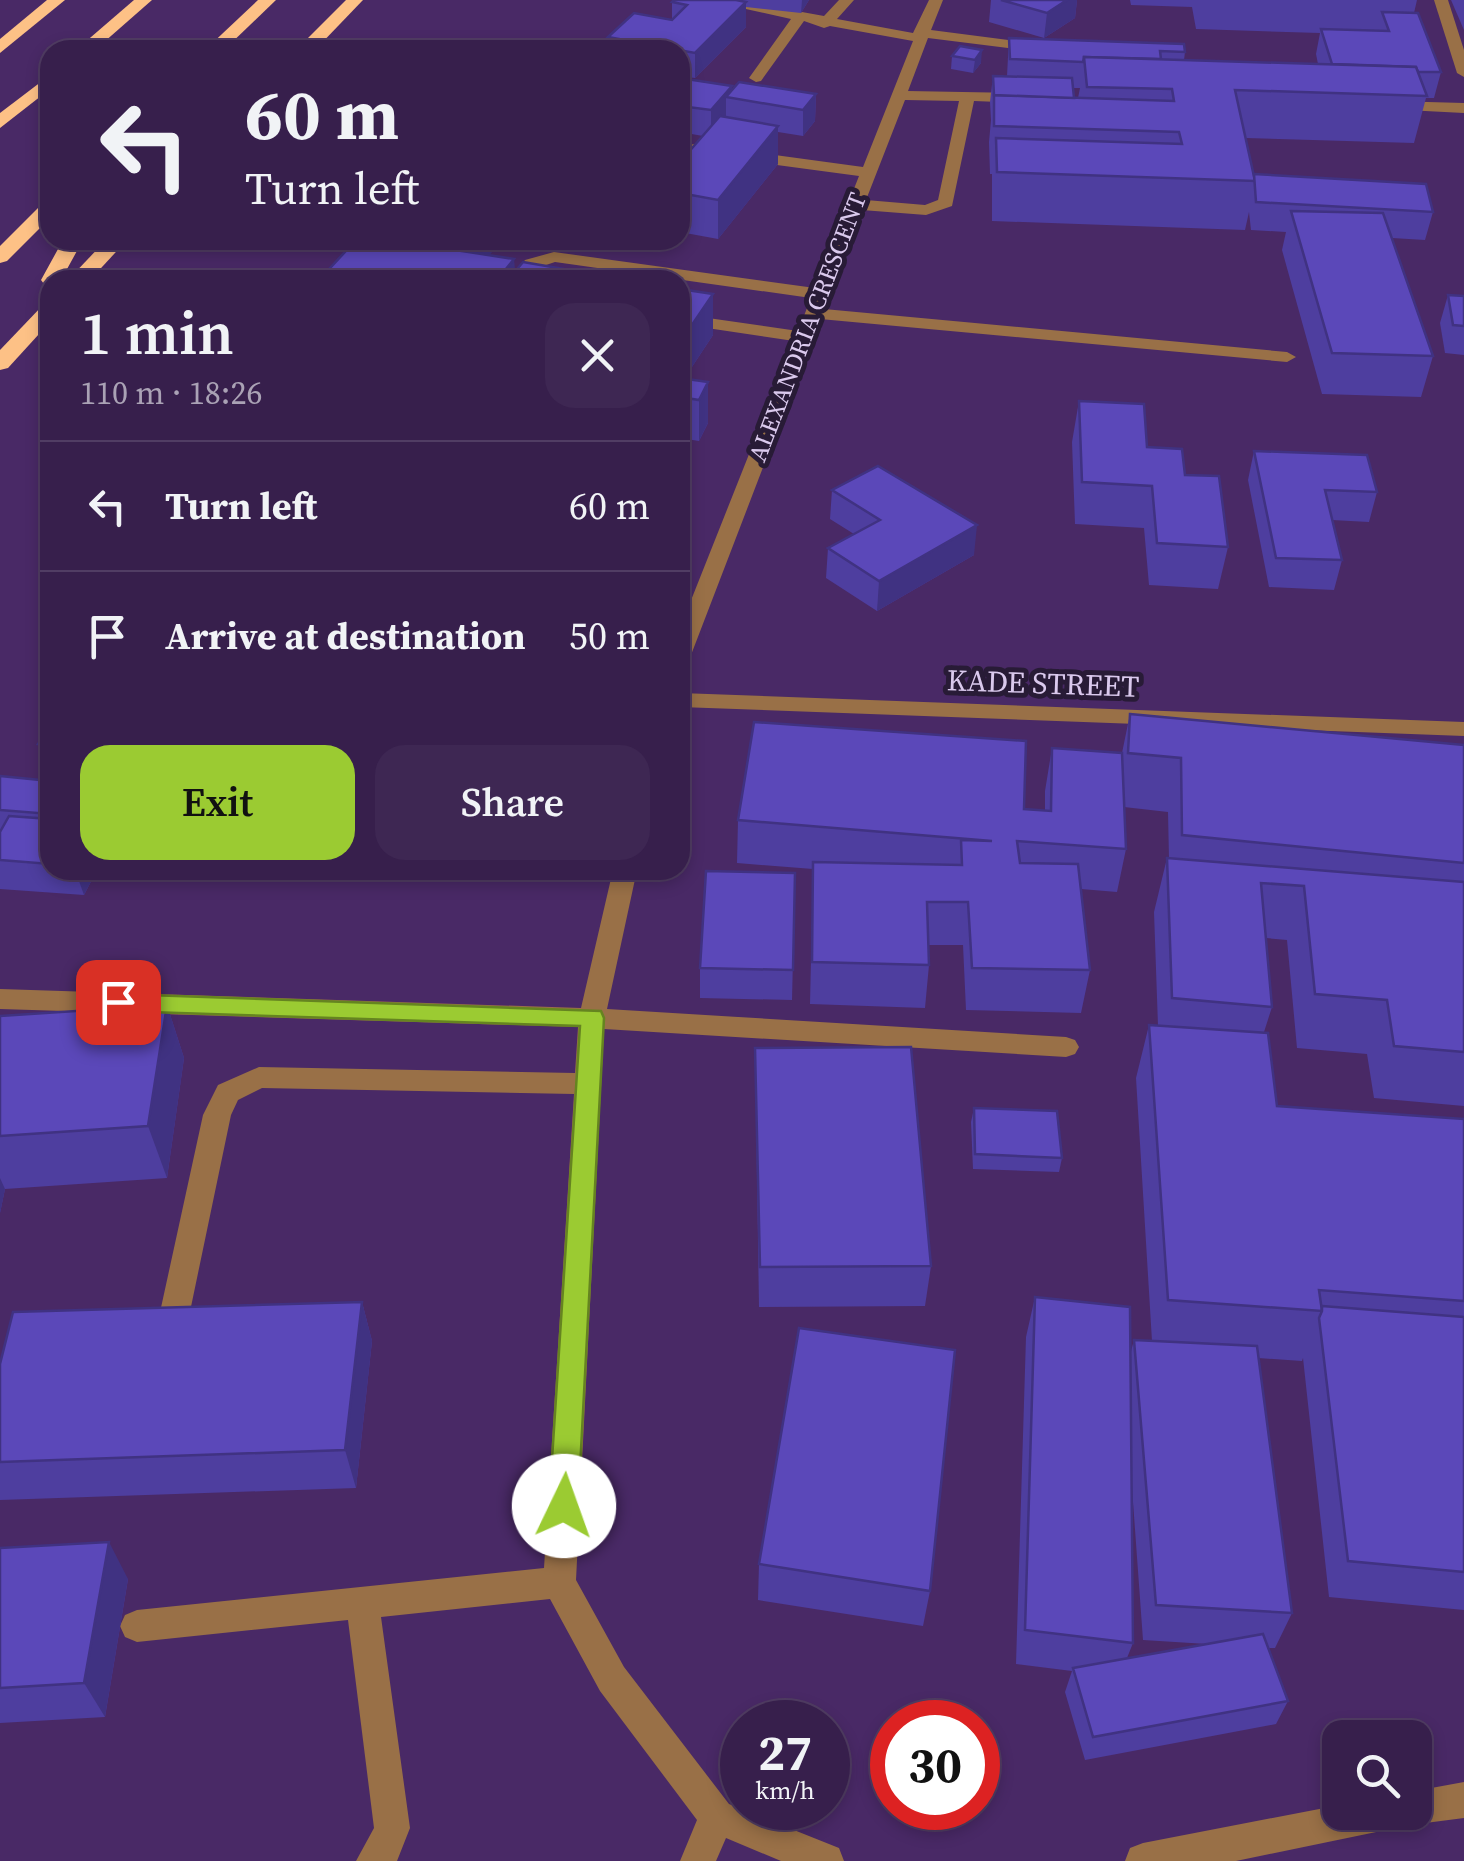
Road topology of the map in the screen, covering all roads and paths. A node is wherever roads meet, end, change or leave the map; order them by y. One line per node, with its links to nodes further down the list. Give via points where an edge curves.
1 (57, 0): 15 (highway)
2 (144, 0): 12 (highway)
3 (268, 0): 13 (highway)
4 (355, 0): 14 (highway)
5 (712, 0): 9 (street)
6 (846, 0): 10 (street)
7 (936, 0): 11 (street, ALEXANDRIA CRESCENT)
8 (1441, 0): 17 (street)
9 (798, 19): 10 (street); 18 (street)
10 (824, 24): 11 (street)
11 (919, 36): 16 (street); 20 (street, ALEXANDRIA CRESCENT)
12 (97, 40)
13 (225, 40)
14 (315, 40)
15 (0, 48)
16 (1049, 49)
17 (1464, 73)
18 (756, 78)
19 (40, 88): 25 (highway)
20 (896, 95): 21 (street); 27 (street, ALEXANDRIA CRESCENT)
21 (968, 96): 22 (street); 28 (street, via 946,203 926,210)
22 (1048, 98)
23 (1365, 106): 24 (street)
24 (1464, 108)
25 (0, 122)
26 (690, 150): 27 (street)
27 (866, 172): 28 (street, ALEXANDRIA CRESCENT)
28 (854, 204): 36 (street, ALEXANDRIA CRESCENT)
29 (40, 217): 31 (highway)
30 (108, 250): 32 (highway)
31 (0, 257)
32 (88, 270)
33 (526, 270): 34 (street, via 554,257)
34 (647, 270)
35 (690, 276): 36 (street)
36 (819, 294): 37 (street, ALEXANDRIA CRESCENT)
37 (812, 313): 40 (street, ALEXANDRIA CRESCENT); 41 (street)
38 (40, 319): 42 (highway)
39 (690, 321): 40 (street)
40 (803, 336): 43 (street, ALEXANDRIA CRESCENT)
41 (1287, 357)
42 (0, 363)
43 (691, 597)
44 (690, 700): 45 (street, KADE STREET)
45 (1464, 729)
46 (623, 880): 48 (street)
47 (0, 999): 48 (street)
48 (592, 1018): 49 (street); 50 (street)
49 (1066, 1047)
50 (588, 1084): 51 (street, via 259,1077 228,1093 217,1115); 52 (street)
51 (172, 1326)
52 (559, 1582): 53 (street); 57 (street, via 612,1679)
53 (362, 1602): 54 (street); 59 (street, via 392,1828)
54 (138, 1626)
55 (1463, 1802): 56 (street)
56 (1432, 1807)
57 (717, 1817): 60 (street); 61 (street)
58 (1322, 1826): 62 (street)
59 (374, 1861)
60 (698, 1861)
61 (826, 1861)
62 (1143, 1861)

